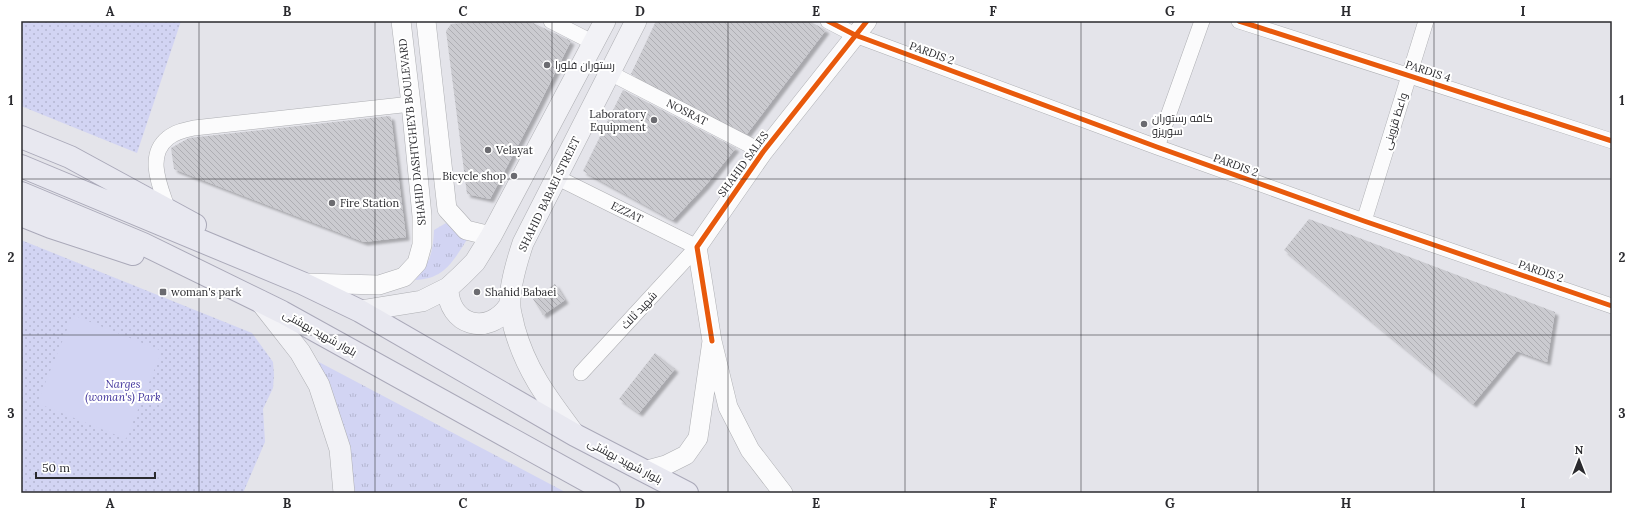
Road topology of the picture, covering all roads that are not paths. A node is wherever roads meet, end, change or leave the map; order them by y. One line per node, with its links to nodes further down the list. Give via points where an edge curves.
1 (401, 21): 14 (street, SHAHID DASHTGHEYB BOULEVARD)
2 (426, 21): 22 (street)
3 (551, 21): 11 (street)
4 (605, 21): 11 (main road)
5 (636, 21): 12 (main road, SHAHID BABAEI STREET)
6 (828, 21): 10 (street, PARDIS 2)
7 (1202, 21): 17 (street)
8 (1239, 21): 13 (street, PARDIS 4)
9 (1426, 21): 13 (street, واعظ قزوینی)
10 (861, 28): 17 (street, PARDIS 2); 18 (street, SHAHID SALES)
11 (594, 43): 27 (main road)
12 (610, 73): 18 (street, NOSRAT); 20 (main road, SHAHID BABAEI STREET)
13 (1409, 75): 16 (street, PARDIS 4); 26 (street, واعظ قزوینی)
14 (411, 104): 24 (street, SHAHID DASHTGHEYB BOULEVARD); 25 (street, via 194,128 168,137 156,159)
15 (21, 137): 25 (main road, via 70,157)
16 (1612, 141)
17 (1157, 147): 26 (street, PARDIS 2)
18 (764, 152): 28 (street, SHAHID SALES)
19 (21, 166): 25 (main road)
20 (556, 177): 28 (street, EZZAT); 33 (main road, SHAHID BABAEI STREET, via 522,244 516,263)
21 (21, 193): 30 (main road, بلوار شهید بهشتی, via 143,244)
22 (447, 209): 24 (street, via 436,218); 27 (street, via 466,230)
23 (21, 215): 30 (main road)
24 (422, 216): 29 (street, SHAHID DASHTGHEYB BOULEVARD, via 422,245 419,257 404,277 379,285)
25 (163, 217): 29 (main road, بلوار شهید بهشتی)
26 (1364, 221): 34 (street, PARDIS 2)
27 (491, 236): 31 (main road, via 475,262)
28 (698, 247): 36 (street); 37 (street, شهید ثالث)
29 (302, 283): 35 (main road, بلوار شهید بهشتی)
30 (225, 285): 32 (main road, بلوار شهید بهشتی)
31 (448, 288): 33 (main road, via 452,307 460,317 475,324 499,319); 35 (main road, via 422,301)
32 (260, 301): 41 (main road, via 300,352 319,385 340,449); 42 (main road, بلوار شهید بهشتی)
33 (510, 306): 38 (main road, SHAHID BABAEI STREET, via 520,348 541,390)
34 (1612, 306)
35 (360, 311): 38 (main road, بلوار شهید بهشتی)
36 (712, 341): 39 (street, via 698,438 686,455 666,465); 44 (street, via 728,407 750,450)
37 (582, 372)
38 (575, 434): 39 (main road, بلوار شهید بهشتی)
39 (644, 471): 40 (main road, بلوار شهید بهشتی)
40 (678, 489): 43 (main road, بلوار شهید بهشتی)
41 (344, 493)
42 (609, 493)
43 (700, 493)
44 (783, 493)

